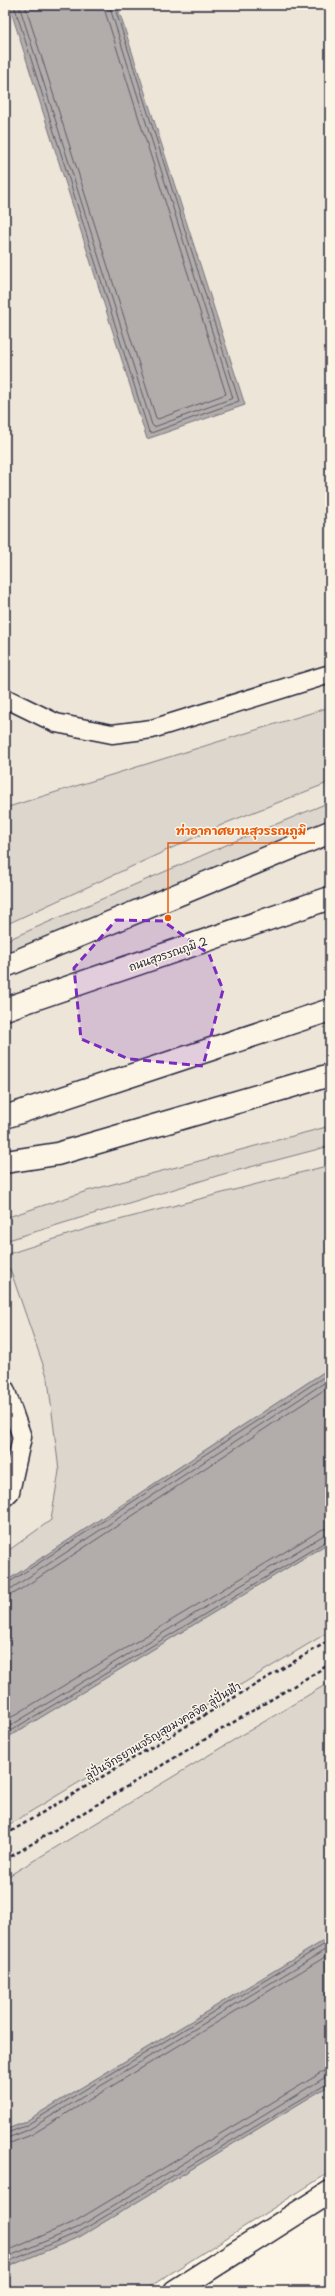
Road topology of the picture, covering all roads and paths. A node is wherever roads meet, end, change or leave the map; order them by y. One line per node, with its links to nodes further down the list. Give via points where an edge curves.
1 (330, 674): 2 (lane, via 152,730 112,734 56,723)
2 (5, 698)
3 (330, 832): 5 (street)
4 (330, 898): 6 (street, ถนนสุวรรณภูมิ 2)
5 (5, 966)
6 (5, 1009)
7 (330, 1010): 9 (street)
8 (330, 1075): 10 (street, via 57,1154)
9 (5, 1117)
10 (5, 1162)
11 (5, 1389): 12 (lane, via 22,1437 10,1492)
12 (5, 1497)
13 (330, 1640): 15 (path, ลู่ปั่นจักรยานเจริญสุขมงคลจิต ลู่ปั่นฟ้า)
14 (330, 1664): 16 (path)
15 (5, 1835)
16 (5, 1860)
17 (330, 2192): 18 (street)
18 (175, 2291)

